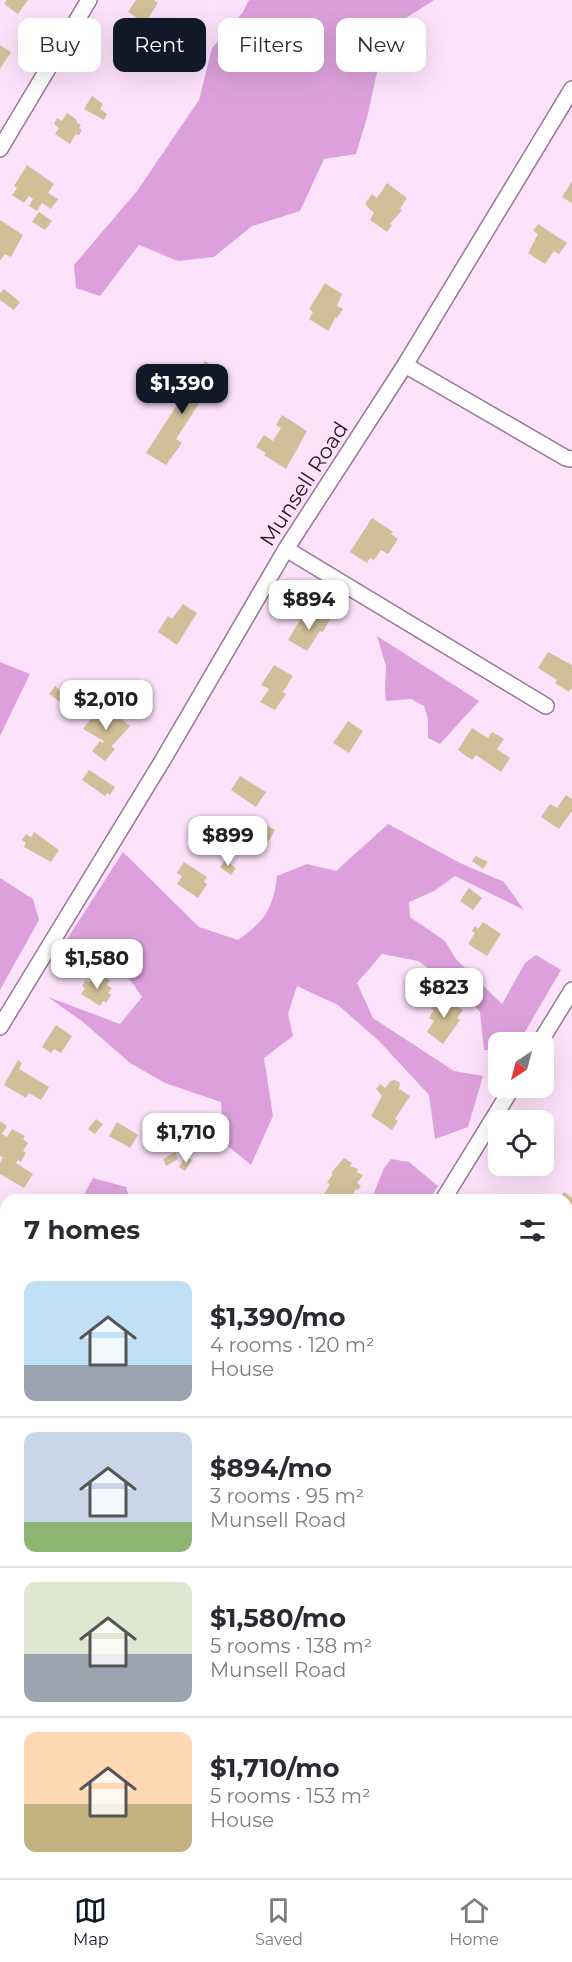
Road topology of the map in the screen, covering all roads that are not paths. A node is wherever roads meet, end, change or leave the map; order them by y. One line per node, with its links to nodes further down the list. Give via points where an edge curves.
1 (89, 0): 3 (street)
2 (572, 89): 4 (street, Munsell Road)
3 (0, 149)
4 (405, 365): 5 (street); 6 (street, Munsell Road)
5 (572, 459)
6 (286, 549): 7 (street); 9 (street, Munsell Road)
7 (546, 706)
8 (572, 990): 10 (street)
9 (0, 1027)
10 (546, 1032)
11 (506, 1098): 12 (street)
12 (447, 1194)

